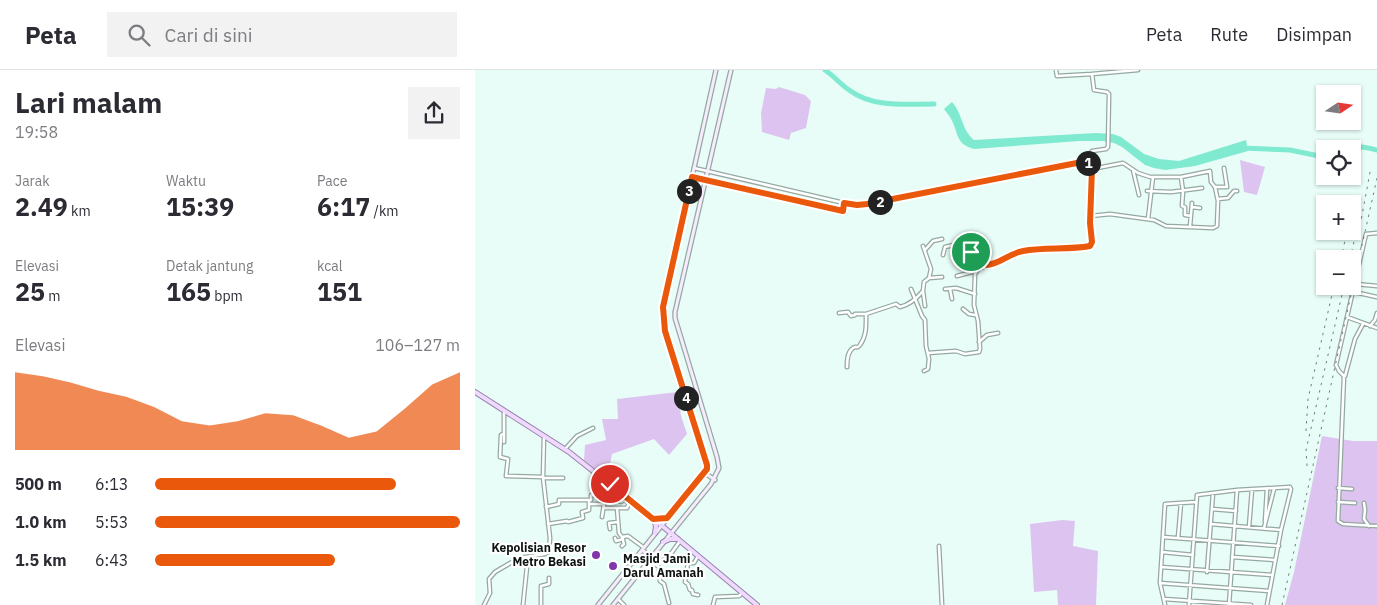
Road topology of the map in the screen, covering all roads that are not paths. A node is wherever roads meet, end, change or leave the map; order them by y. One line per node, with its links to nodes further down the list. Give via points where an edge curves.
1 (716, 70): 9 (main road)
2 (731, 70): 13 (main road)
3 (1056, 70): 7 (street, via 1057,76)
4 (1138, 70): 5 (street)
5 (1116, 71): 6 (street)
6 (1099, 72): 7 (street)
7 (1092, 74): 8 (street, via 1094,90 1109,94 1109,131 1106,149 1093,150)
8 (1087, 161): 11 (street); 26 (street, via 883,202)
9 (694, 168): 13 (street); 14 (main road)
10 (1224, 168): 18 (street, via 1227,187)
11 (1092, 169): 12 (street, via 1123,162); 30 (street)
12 (1133, 170): 15 (street); 24 (street)
13 (707, 172): 17 (main road); 26 (street)
14 (692, 177): 17 (street); 80 (main road, via 663,318 707,465)
15 (1153, 177): 16 (street); 23 (street)
16 (1181, 177): 18 (street, via 1209,171); 20 (street)
17 (705, 180): 26 (street, via 843,211); 83 (main road, via 675,318 717,457 719,468)
18 (1215, 187): 25 (street)
19 (1202, 188): 20 (street)
20 (1183, 190): 23 (street); 31 (street, via 1182,206 1185,215)
21 (1147, 191): 23 (street)
22 (1237, 191): 25 (street, via 1228,198)
23 (1152, 192): 32 (street)
24 (1139, 195)
25 (1218, 199): 33 (street, via 1216,228)
26 (844, 203)
27 (1192, 203): 28 (street)
28 (1192, 207): 29 (street); 31 (street)
29 (1200, 208)
30 (1091, 216): 32 (street, via 1110,214); 40 (street, via 1090,246 1026,250)
31 (1191, 216): 33 (street)
32 (1148, 219): 33 (street, via 1165,225)
33 (1190, 226)
34 (1377, 233): 39 (street, via 1366,234)
35 (941, 239): 37 (street, via 933,241)
36 (923, 246): 37 (street)
37 (925, 250): 44 (street, via 931,269)
38 (943, 255): 40 (street, via 945,248 962,244)
39 (1361, 257)
40 (987, 265): 41 (street)
41 (976, 271): 42 (street); 51 (street)
42 (957, 276)
43 (942, 277): 44 (street)
44 (929, 278): 50 (street, via 924,283)
45 (1361, 285): 46 (street)
46 (1377, 286)
47 (911, 289): 55 (street)
48 (945, 289): 49 (street)
49 (950, 289): 51 (street); 56 (street)
50 (923, 294): 55 (street); 57 (street)
51 (975, 294): 62 (street)
52 (1361, 294): 54 (street)
53 (1352, 295): 63 (street)
54 (1377, 297)
55 (915, 299): 61 (street, via 903,307 896,304); 69 (street, via 925,320)
56 (952, 299)
57 (925, 306)
58 (963, 309): 62 (street)
59 (839, 313): 61 (street, via 848,312 851,316)
60 (1377, 313): 65 (street)
61 (866, 314): 70 (street, via 865,333 859,346 847,358)
62 (975, 315): 68 (street)
63 (1347, 317): 64 (street); 72 (street, via 1337,365)
64 (1363, 324): 65 (street); 72 (street, via 1355,339)
65 (1370, 326): 66 (street)
66 (1377, 328)
67 (998, 333): 68 (street, via 987,335)
68 (979, 342): 69 (street, via 980,349 975,354)
69 (928, 352): 71 (street, via 928,369)
70 (847, 367)
71 (924, 371)
72 (1345, 376): 84 (street)
73 (475, 392): 74 (main road)
74 (504, 411): 76 (street); 77 (main road)
75 (593, 428): 79 (street, via 577,436)
76 (503, 434): 78 (street); 81 (street, via 501,457 507,459 506,476)
77 (544, 436): 79 (main road); 81 (street)
78 (504, 442)
79 (565, 449): 89 (main road)
80 (705, 473): 83 (main road); 109 (main road)
81 (543, 478): 82 (street); 103 (street)
82 (563, 478)
83 (715, 480): 124 (main road)
84 (1339, 488): 88 (street); 98 (street)
85 (1252, 489): 86 (street); 90 (street); 119 (street)
86 (1267, 489): 87 (street); 114 (street)
87 (1274, 489): 114 (street); 122 (street, via 1291,489)
88 (1352, 489)
89 (617, 490): 91 (street); 96 (main road)
90 (1237, 490): 92 (street); 107 (street)
91 (605, 494): 95 (street, via 591,495); 102 (street)
92 (1213, 494): 97 (street, via 1197,495); 106 (street)
93 (611, 500): 94 (street)
94 (619, 501): 96 (street); 105 (street)
95 (589, 502): 102 (street); 103 (street, via 559,500 559,504); 112 (street, via 589,510 582,512 583,518)
96 (629, 502): 105 (street, via 626,508); 110 (main road)
97 (1197, 502): 99 (street); 129 (street)
98 (1338, 502): 100 (street); 117 (street, via 1338,522)
99 (1181, 503): 125 (street, via 1165,504); 128 (street)
100 (1355, 503)
101 (1364, 503): 117 (street, via 1364,519)
102 (604, 504): 104 (street)
103 (546, 507): 112 (street)
104 (604, 508): 105 (street); 108 (street)
105 (618, 508): 111 (street)
106 (1212, 509): 107 (street); 113 (street)
107 (1235, 511): 116 (street)
108 (602, 517)
109 (667, 518): 110 (main road); 115 (main road)
110 (653, 519): 115 (main road); 123 (main road)
111 (618, 522): 120 (street, via 609,523); 127 (street)
112 (548, 524): 141 (street, via 549,552)
113 (1211, 524): 116 (street); 131 (street)
114 (1265, 524): 121 (street)
115 (661, 525): 123 (main road); 124 (main road)
116 (1234, 526): 119 (street); 133 (street)
117 (1369, 526): 118 (street)
118 (1377, 526)
119 (1249, 527): 121 (street)
120 (610, 529)
121 (1264, 529): 122 (street)
122 (1281, 530): 136 (street)
123 (655, 533): 137 (main road)
124 (671, 533): 130 (main road); 132 (main road)
125 (1163, 537): 128 (street); 138 (street)
126 (615, 538): 127 (street, via 616,541)
127 (623, 538): 134 (street, via 625,544); 137 (street, via 628,536)
128 (1178, 538): 129 (street)
129 (1194, 539): 131 (street); 139 (street)
130 (679, 540): 132 (main road); 140 (main road); 144 (street)
131 (1210, 540): 133 (street); 148 (street)
132 (663, 542): 143 (main road)
133 (1233, 542): 136 (street); 142 (street)
134 (622, 546)
135 (939, 546): 171 (street)
136 (1279, 546): 145 (street)
137 (643, 548): 143 (main road); 167 (main road)
138 (1162, 552): 139 (street); 146 (street)
139 (1193, 554): 147 (street)
140 (698, 556): 156 (main road); 157 (street, via 694,563 688,563 685,578 693,594)
141 (528, 557): 164 (street, via 516,559 491,576 489,598); 165 (street)
142 (1232, 557): 145 (street); 149 (street)
143 (650, 558): 159 (main road); 161 (street, via 659,568 660,581)
144 (663, 560)
145 (1275, 560): 150 (street)
146 (1161, 567): 147 (street); 152 (street)
147 (1192, 570): 148 (street); 153 (street)
148 (1207, 572): 149 (street)
149 (1231, 572): 150 (street); 154 (street)
150 (1272, 575): 155 (street)
151 (549, 578): 166 (street, via 549,585 541,586)
152 (1160, 583): 153 (street); 158 (street)
153 (1191, 585): 154 (street); 160 (street)
154 (1230, 588): 155 (street); 163 (street)
155 (1269, 591): 175 (street)
156 (742, 592): 162 (main road); 170 (street, via 739,596 713,599)
157 (698, 595)
158 (1164, 599): 160 (street); 172 (street)
159 (618, 600): 168 (main road); 169 (street)
160 (1190, 600): 163 (street); 173 (street)
161 (669, 602)
162 (756, 604)
163 (1229, 604): 174 (street)
164 (484, 605)
165 (523, 605)
166 (541, 605)
167 (598, 605)
168 (613, 605)
169 (624, 605)
170 (712, 605)
171 (942, 605)
172 (1165, 605)
173 (1189, 605)
174 (1251, 605)
175 (1267, 605)

